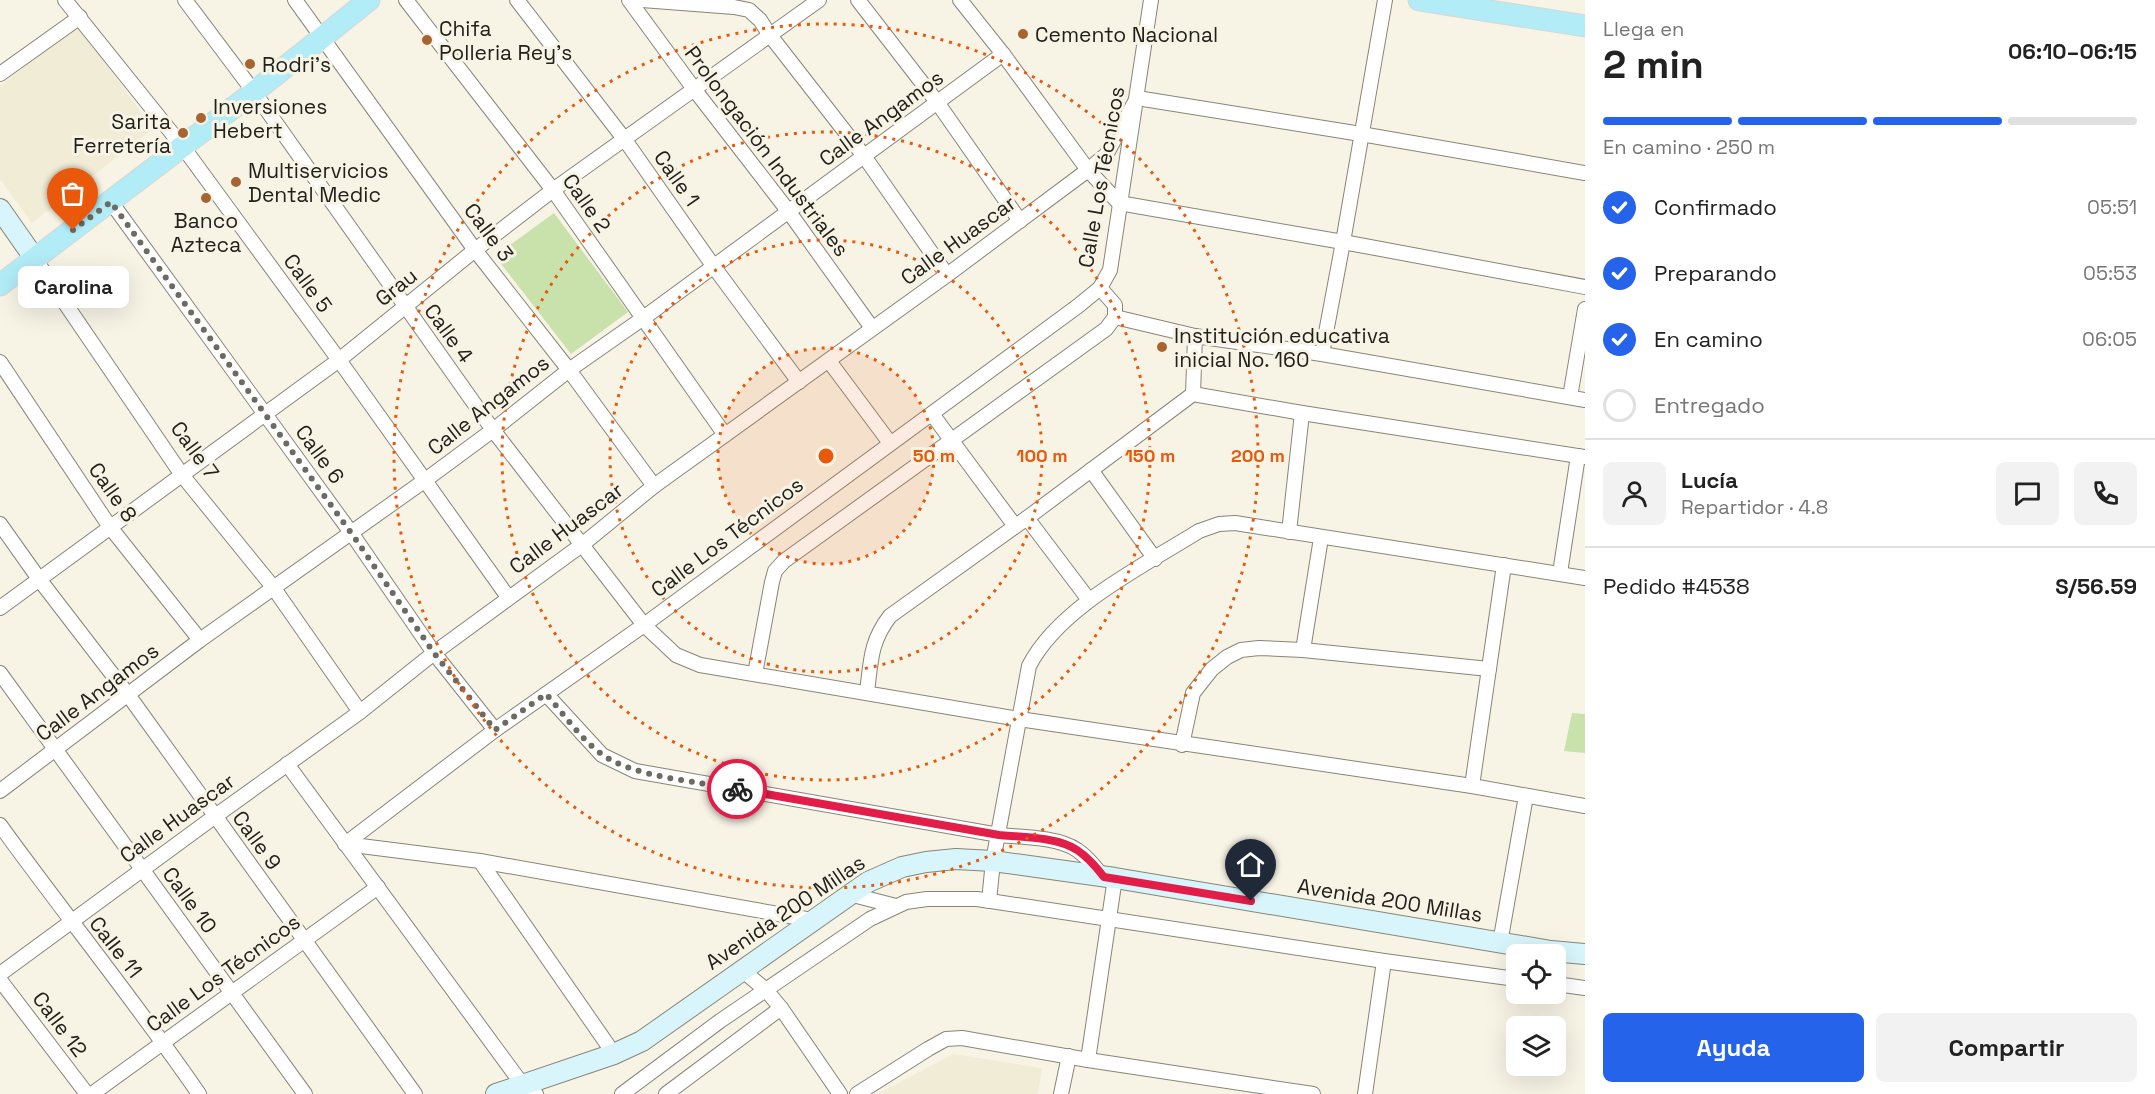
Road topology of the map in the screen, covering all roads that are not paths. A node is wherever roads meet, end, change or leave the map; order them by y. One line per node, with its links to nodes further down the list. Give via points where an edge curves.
1 (65, 0): 15 (street, Calle 5)
2 (185, 0): 22 (street, Calle 4)
3 (295, 0): 18 (street, Calle 3)
4 (369, 0): 18 (main road)
5 (406, 0): 31 (street, Calle 2)
6 (517, 0): 26 (street, Calle 1)
7 (629, 0): 21 (street, Prolongación Industriales)
8 (642, 0): 17 (street, via 749,10)
9 (819, 0): 17 (street, Grau)
10 (858, 0): 24 (street)
11 (960, 0): 19 (street)
12 (1151, 0): 23 (street, Calle Los Técnicos)
13 (1385, 0): 25 (street)
14 (1432, 1): 16 (main road)
15 (80, 17): 20 (street); 27 (street, Calle 5)
16 (1585, 26)
17 (769, 34): 21 (street, Grau); 28 (street)
18 (323, 37): 22 (main road); 38 (street, Calle 3)
19 (1003, 54): 24 (street, Calle Angamos); 29 (street)
20 (1, 70)
21 (694, 89): 26 (street, Grau); 35 (street, Prolongación Industriales)
22 (254, 92): 27 (main road); 45 (street, Calle 4)
23 (1137, 98): 25 (street); 29 (street, Calle Huascar, via 1106,155); 33 (street, Calle Los Técnicos)
24 (937, 102): 28 (street, Calle Angamos); 36 (street)
25 (1361, 134): 30 (street); 37 (street)
26 (625, 140): 31 (street, Grau); 40 (street, Calle 1)
27 (183, 147): 32 (main road); 52 (street, Calle 5)
28 (864, 156): 35 (street, Calle Angamos); 41 (street)
29 (1088, 170): 33 (street); 36 (street, Calle Huascar)
30 (1585, 173)
31 (553, 190): 38 (street, Grau); 48 (street, Calle 2)
32 (111, 202): 39 (main road); 61 (street, Calle 6)
33 (1119, 203): 37 (street); 44 (street, Calle Los Técnicos, via 1110,270)
34 (0, 209): 39 (main road, Calle 7)
35 (789, 212): 40 (street, Calle Angamos); 49 (street, Prolongación Industriales)
36 (1020, 221): 41 (street, Calle Huascar)
37 (1343, 242): 43 (street); 51 (street)
38 (475, 250): 45 (street, Grau); 55 (street, Calle 3)
39 (35, 259): 42 (main road); 69 (street, Calle 7)
40 (714, 267): 48 (street, Calle Angamos); 56 (street, Calle 1)
41 (947, 275): 49 (street, Calle Huascar)
42 (0, 285)
43 (1585, 286)
44 (1100, 288): 47 (street, via 1114,305); 62 (street, Calle Los Técnicos)
45 (404, 306): 52 (street, Grau); 63 (street, Calle 4)
46 (1585, 309): 58 (street)
47 (1115, 317): 50 (street); 65 (street, via 1106,329)
48 (642, 320): 55 (street, Calle Angamos); 64 (street, Calle 2)
49 (872, 328): 53 (street, Calle Huascar)
50 (1195, 336): 51 (street); 57 (street)
51 (1322, 354): 58 (street)
52 (339, 360): 61 (street, Grau); 70 (street, Calle 5)
53 (829, 361): 56 (street, Calle Huascar); 66 (street)
54 (0, 362): 75 (street, Calle 8)
55 (569, 370): 63 (street, Calle Angamos); 71 (street, Calle 3)
56 (800, 382): 64 (street, Calle Huascar)
57 (1193, 394): 60 (street); 68 (street)
58 (1570, 397): 59 (street)
59 (1585, 400)
60 (1302, 413): 67 (street); 76 (street)
61 (266, 414): 69 (street, Grau); 77 (street, Calle 6)
62 (932, 414): 65 (street); 66 (street, Calle Los Técnicos)
63 (493, 430): 70 (street, Calle Angamos); 79 (street, Calle 4)
64 (725, 435): 71 (street, Calle Huascar)
65 (952, 441): 74 (street); 95 (street, via 775,570)
66 (890, 443): 89 (street, Calle Los Técnicos)
67 (1581, 457): 82 (street)
68 (1091, 470): 72 (street); 80 (street)
69 (182, 475): 75 (street, Grau); 85 (street, Calle 7)
70 (424, 481): 77 (street, Calle Angamos); 86 (street, Calle 5)
71 (654, 486): 79 (street, Calle Huascar)
72 (1027, 518): 74 (street); 87 (street)
73 (0, 524): 84 (street, Calle 9)
74 (1015, 526): 96 (street, via 890,616 873,645)
75 (110, 527): 84 (street, Grau); 90 (street, Calle 8)
76 (1289, 532): 78 (street); 80 (street, via 1219,524 1199,531)
77 (352, 534): 85 (street, Calle Angamos); 92 (street, Calle 6)
78 (1321, 538): 81 (street); 91 (street)
79 (583, 544): 86 (street, Calle Huascar); 89 (street, Calle 4)
80 (1155, 559): 87 (street)
81 (1504, 565): 82 (street); 93 (street)
82 (1560, 573): 83 (street)
83 (1585, 578)
84 (39, 579): 88 (street, Grau); 98 (street, Calle 9)
85 (273, 586): 90 (street, Calle Angamos); 99 (street, Calle 7)
86 (508, 597): 92 (street, Calle Huascar)
87 (1089, 600): 100 (street, via 1037,651 1029,666)
88 (0, 608)
89 (644, 625): 95 (street, Calle 4, via 676,655 700,665); 97 (street, Calle Los Técnicos)
90 (200, 640): 98 (street, Calle Angamos)
91 (1303, 650): 93 (street); 102 (street, via 1259,648 1227,657 1192,693)
92 (434, 653): 99 (street, Calle Huascar); 101 (street, Calle 6)
93 (1489, 669): 105 (street)
94 (0, 673): 103 (street, Calle 10)
95 (755, 674): 96 (street, Calle 4)
96 (867, 692): 100 (street, Calle 4)
97 (546, 694): 101 (street, Calle Los Técnicos); 111 (street, via 602,755 635,771)
98 (129, 696): 103 (street, Calle Angamos); 109 (street, Calle 9)
99 (360, 712): 104 (street, Calle Huascar)
100 (1019, 719): 102 (street, Calle 4); 111 (street)
101 (495, 730): 112 (street, Calle Los Técnicos)
102 (1182, 745): 105 (street, Calle 4)
103 (56, 749): 106 (street, Calle Angamos); 115 (street, Calle 10)
104 (287, 764): 109 (street, Calle Huascar); 112 (street)
105 (1472, 786): 107 (street, Calle 4)
106 (0, 791)
107 (1526, 796): 108 (street, Calle 4); 125 (street)
108 (1585, 806)
109 (214, 817): 115 (street, Calle Huascar); 124 (street, Calle 9)
110 (0, 825): 123 (street, Calle 11)
111 (999, 835): 114 (street); 116 (street, via 1067,844)
112 (345, 844): 113 (street); 117 (street)
113 (480, 861): 122 (street); 138 (street)
114 (993, 861): 116 (main road, Avenida 200 Millas); 118 (main road, Avenida 200 Millas, via 926,862 884,874); 119 (street)
115 (142, 870): 123 (street, Calle Huascar); 135 (street, Calle 10)
116 (1109, 877): 121 (street); 125 (main road, Avenida 200 Millas)
117 (378, 886): 124 (street, Calle Los Técnicos); 141 (street)
118 (849, 894): 120 (street); 122 (main road, Avenida 200 Millas)
119 (989, 901): 120 (street, via 927,898); 121 (street)
120 (896, 906): 134 (street, via 870,919)
121 (1109, 918): 127 (street); 140 (street)
122 (812, 920): 128 (main road, Avenida 200 Millas)
123 (71, 923): 129 (street, Calle Huascar); 137 (street, Calle 11)
124 (304, 940): 135 (street, Calle Los Técnicos); 146 (street, Calle 9)
125 (1500, 942): 126 (main road, Avenida 200 Millas)
126 (1585, 954)
127 (1384, 961): 130 (street); 154 (street)
128 (742, 970): 134 (street); 138 (main road, Avenida 200 Millas, via 642,1041)
129 (0, 974)
130 (1506, 978)
131 (0, 980): 142 (street, Calle 12)
132 (1566, 985): 133 (street)
133 (1585, 988)
134 (766, 990): 136 (street); 148 (street)
135 (232, 993): 137 (street, Calle Los Técnicos); 145 (street, Calle 10)
136 (781, 1008): 149 (street); 150 (street)
137 (163, 1042): 143 (street, Calle Los Técnicos); 144 (street, Calle 11)
138 (614, 1054): 141 (main road, Avenida 200 Millas)
139 (1069, 1056): 140 (street); 151 (street, via 962,1038 946,1039); 152 (street)
140 (1088, 1060): 153 (street)
141 (529, 1089): 147 (main road, Avenida 200 Millas)
142 (87, 1094)
143 (92, 1094)
144 (198, 1094)
145 (305, 1094)
146 (415, 1094)
147 (496, 1094)
148 (622, 1094)
149 (666, 1094)
150 (840, 1094)
151 (857, 1094)
152 (1061, 1094)
153 (1313, 1094)
154 (1365, 1094)

